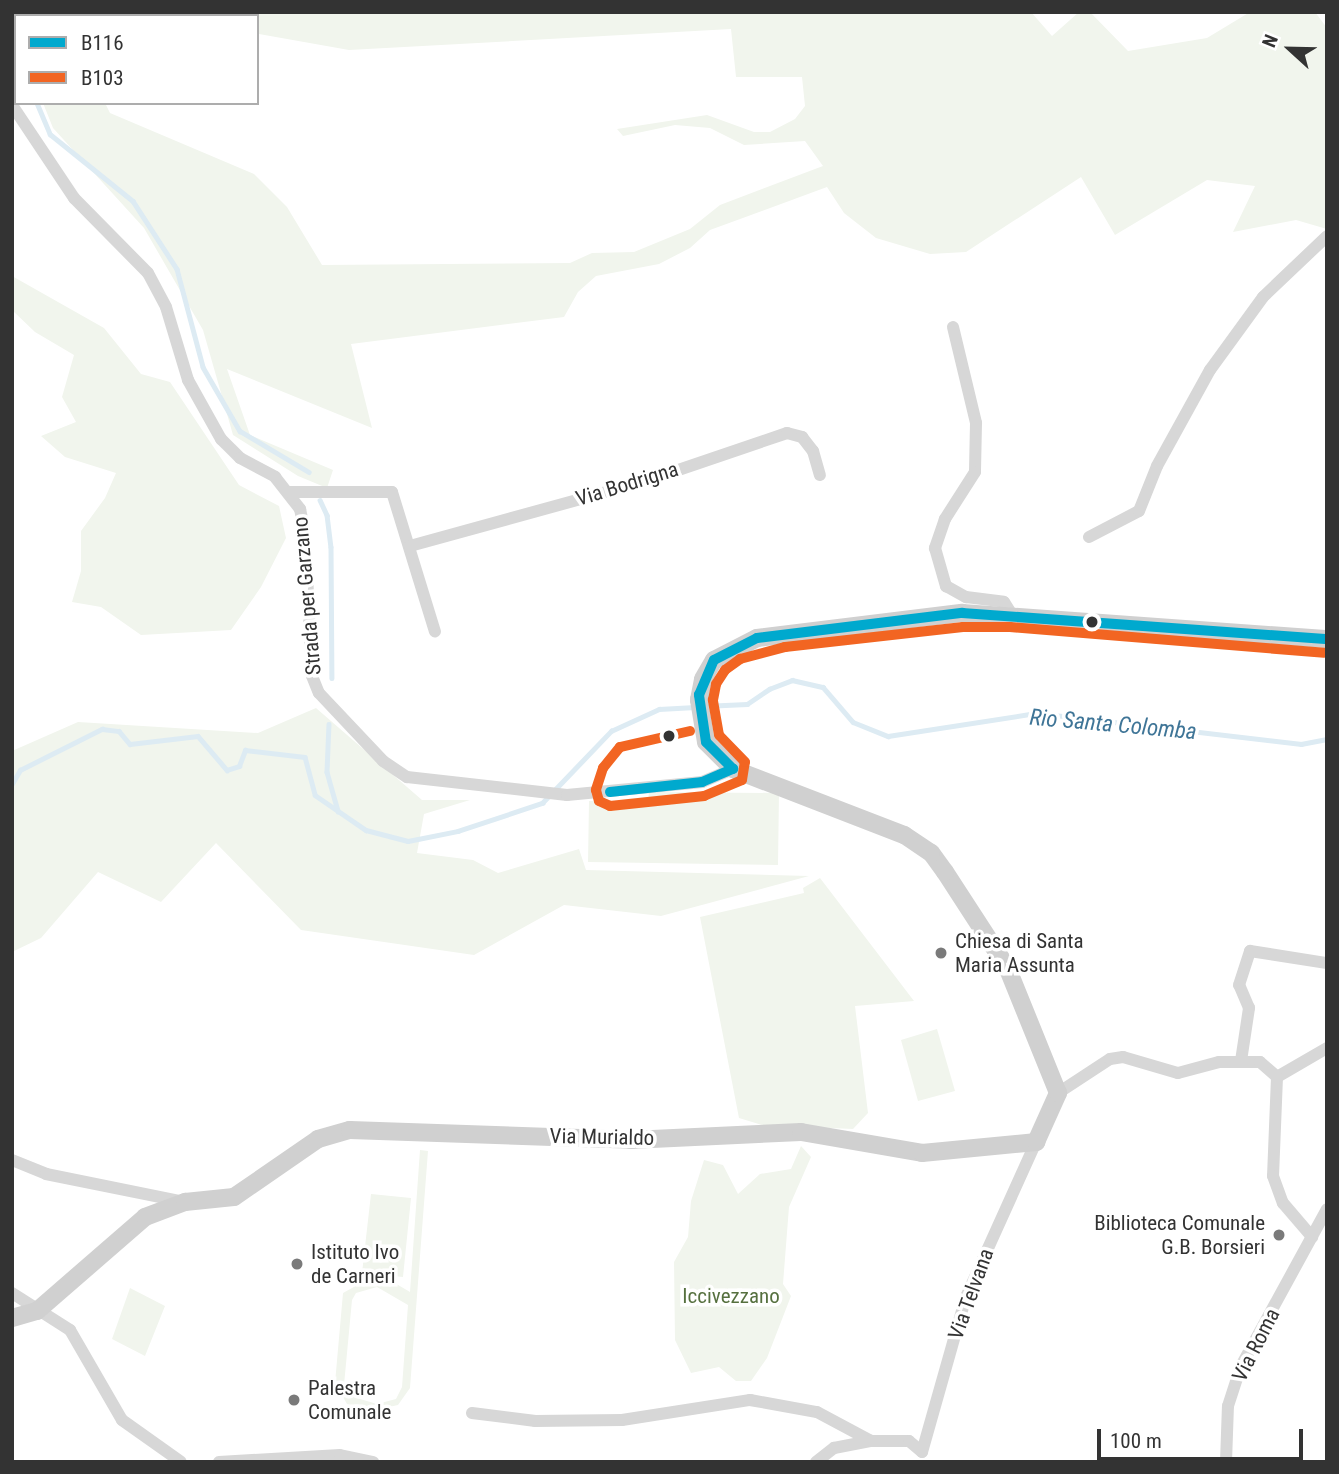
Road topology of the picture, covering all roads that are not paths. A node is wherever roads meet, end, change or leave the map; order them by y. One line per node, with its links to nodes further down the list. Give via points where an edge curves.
1 (12, 105): 5 (street, Strada per Garzano, via 74,198 148,273 166,307 188,380 221,439)
2 (1327, 236): 6 (street, via 1263,297 1210,370 1157,466 1139,511)
3 (953, 327): 8 (street, via 976,423 975,472 945,519 935,548 946,586 966,597 1004,602)
4 (820, 475): 7 (street, Via Bodrigna, via 813,451 802,438 787,433 646,481)
5 (289, 492): 7 (street, via 392,492); 11 (street, Strada per Garzano, via 305,533 312,676 319,693 383,761 407,777 568,795 702,782)
6 (1089, 537)
7 (410, 547): 9 (street)
8 (1012, 613): 10 (street); 11 (street, via 962,613 757,638 714,660 703,679 699,700 703,733)
9 (435, 632)
10 (1326, 643)
11 (733, 769): 16 (street, via 904,835 931,853 1009,969)
12 (1327, 963): 14 (street, via 1250,951 1239,985 1249,1008)
13 (1327, 1048): 15 (street)
14 (1241, 1061): 15 (street, via 1260,1062); 16 (street, via 1178,1073 1142,1062 1110,1059)
15 (1277, 1077): 21 (street, via 1273,1175 1283,1203)
16 (1058, 1093): 17 (street, Via Telvana)
17 (1036, 1142): 19 (street, Via Murialdo, via 922,1153 801,1132 631,1140 350,1130 318,1139 234,1197); 26 (street, Via Telvana, via 966,1297 922,1452 909,1441)
18 (12, 1160): 19 (street, Via Murialdo, via 46,1174)
19 (185, 1202): 23 (street, Via Murialdo, via 145,1217)
20 (1327, 1209): 21 (street, Via Roma)
21 (1312, 1237): 31 (street, Via Roma, via 1240,1368 1228,1406)
22 (12, 1293): 23 (street)
23 (37, 1311): 24 (street); 27 (street, via 70,1330 122,1420)
24 (12, 1318)
25 (472, 1413): 26 (street, Via Telvana, via 535,1421 622,1420 750,1400 817,1412)
26 (871, 1441): 30 (street, Via Telvana, via 834,1448)
27 (181, 1462)
28 (219, 1462): 29 (street, via 340,1455)
29 (373, 1462)
30 (816, 1462)
31 (1226, 1462)

